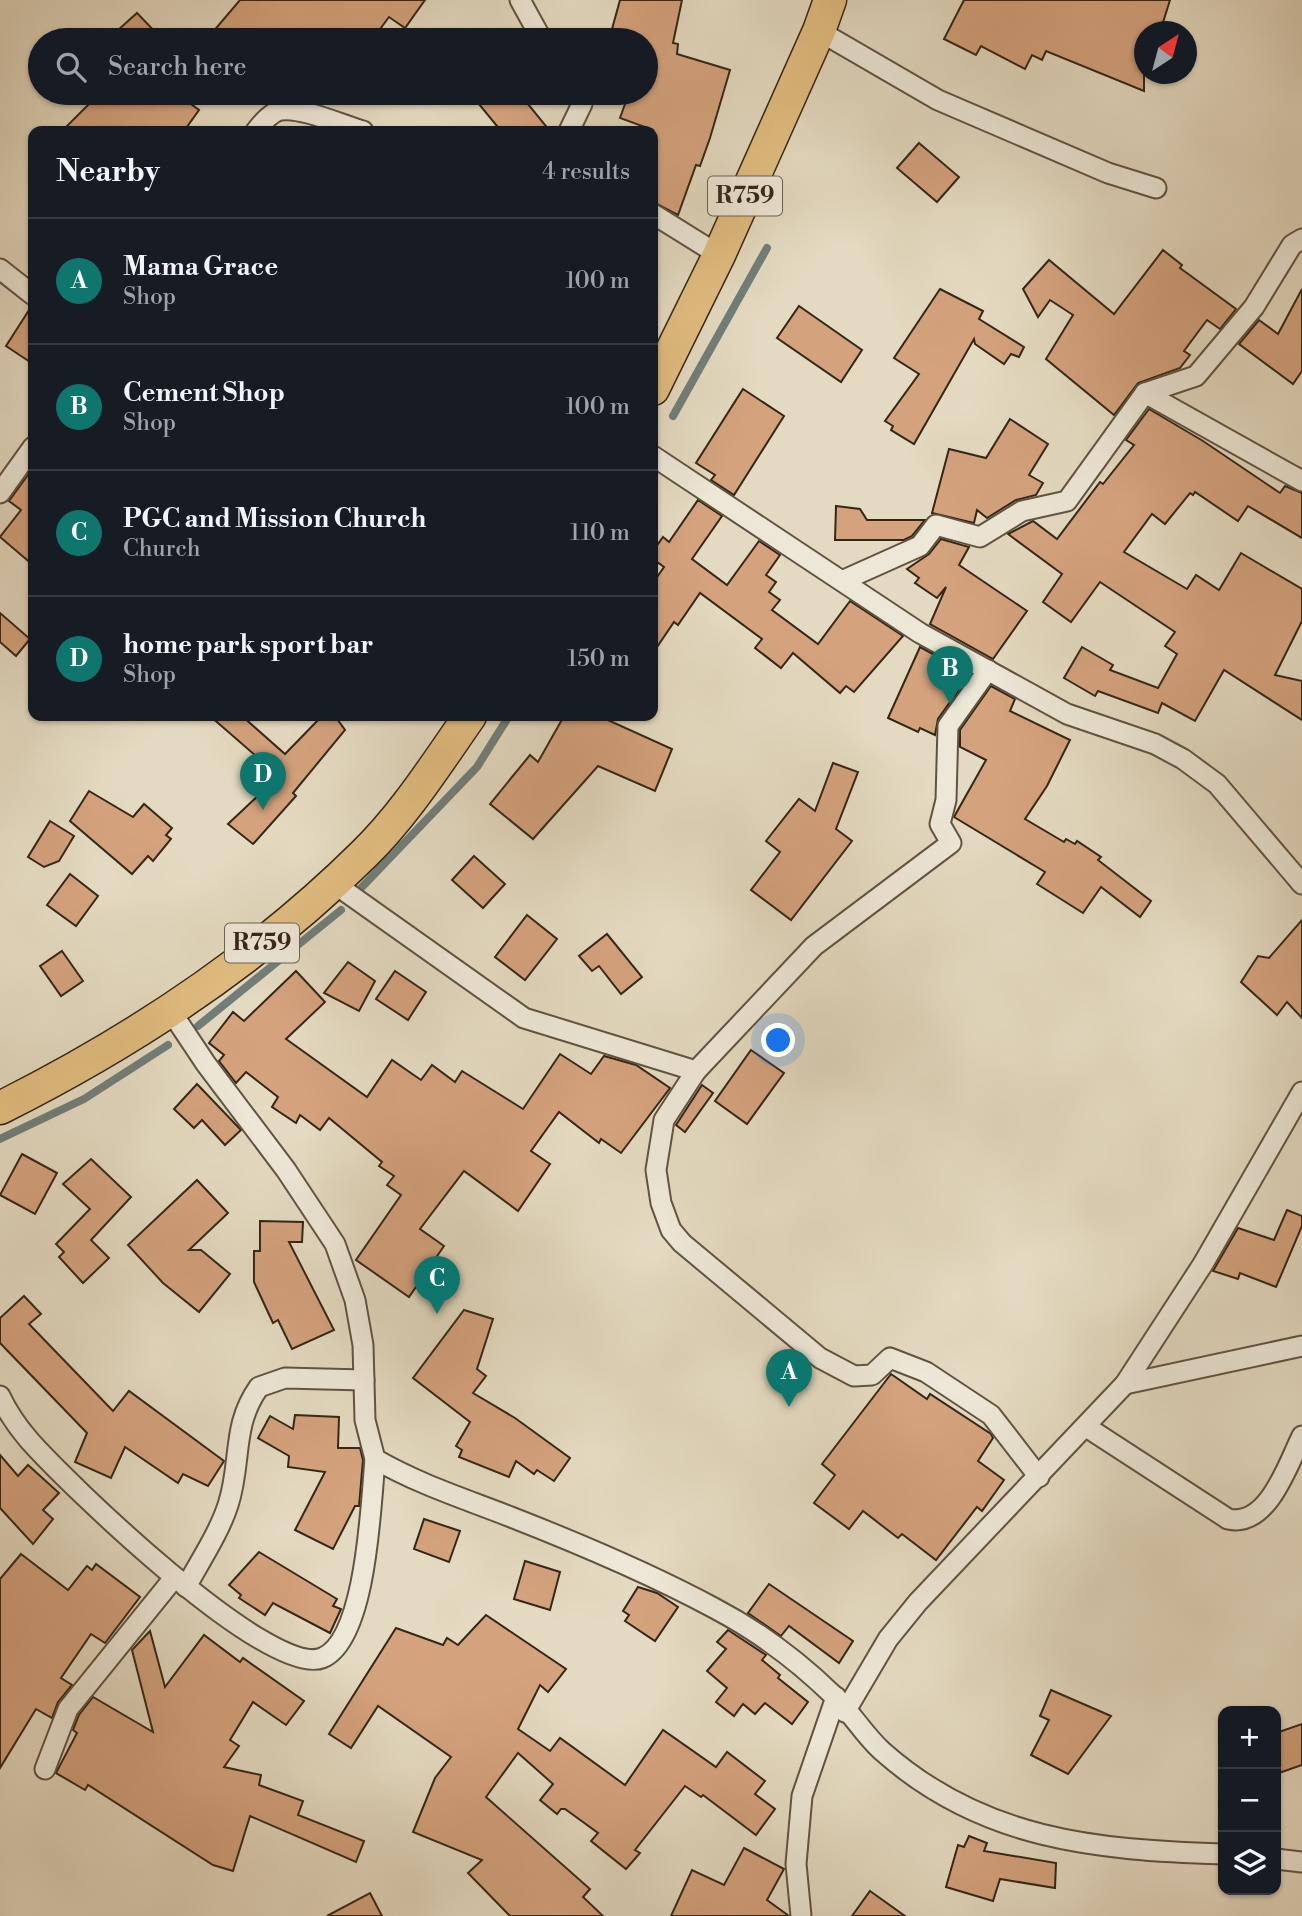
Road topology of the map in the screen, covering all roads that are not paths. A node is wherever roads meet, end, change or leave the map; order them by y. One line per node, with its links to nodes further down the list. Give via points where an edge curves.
1 (520, 0): 3 (street)
2 (830, 0): 4 (main road, R759)
3 (535, 28)
4 (819, 31): 9 (street, via 938,100 1108,173); 12 (main road, R759)
5 (582, 105): 8 (street)
6 (260, 126): 7 (street, via 280,110)
7 (346, 126)
8 (571, 126)
9 (1156, 188)
10 (658, 217): 12 (street)
11 (1302, 240): 16 (street, via 1292,245 1254,307 1196,376)
12 (719, 255): 15 (main road, R759)
13 (0, 269): 14 (street)
14 (28, 291)
15 (658, 379)
16 (1145, 393): 19 (street); 21 (street, via 1067,501 1022,511 979,537 936,525 920,545)
17 (28, 454): 20 (street)
18 (658, 459): 21 (street)
19 (1302, 481)
20 (0, 493)
21 (844, 580): 22 (street, via 920,633)
22 (988, 670): 25 (street, via 1067,714 1155,744 1183,759 1217,784); 27 (street, via 948,726 946,800 940,824 951,843 814,946)
23 (466, 721): 24 (main road, R759, via 365,853)
24 (332, 882): 26 (main road, R759, via 271,937); 27 (street, via 524,1018)
25 (1302, 884)
26 (170, 1010): 29 (main road, R759); 31 (street, via 335,1244 355,1300)
27 (696, 1071): 37 (street, via 664,1121 656,1170 671,1230 820,1358 853,1376 872,1375 890,1358 926,1372 991,1415)
28 (1302, 1091): 32 (street, via 1203,1264)
29 (0, 1108)
30 (1302, 1346): 32 (street)
31 (364, 1380): 36 (street, via 365,1420); 38 (street, via 285,1378 259,1387 241,1420 227,1507)
32 (1125, 1384): 34 (street)
33 (0, 1395): 38 (street, via 27,1438 62,1476)
34 (1088, 1428): 35 (street, via 1237,1521 1271,1497); 37 (street)
35 (1302, 1436)
36 (375, 1458): 38 (street, via 359,1604 334,1649 321,1658 288,1654); 39 (street, via 403,1476 583,1545 674,1586 744,1624)
37 (1039, 1477): 39 (street, via 969,1546 888,1639)
38 (180, 1582): 40 (street, via 68,1709)
39 (840, 1704): 41 (street, via 881,1750 968,1810 1024,1831 1082,1844); 44 (street, via 802,1796 796,1864)
40 (45, 1769)
41 (1218, 1854)
42 (1281, 1860): 43 (street)
43 (1302, 1862)
44 (801, 1916)

